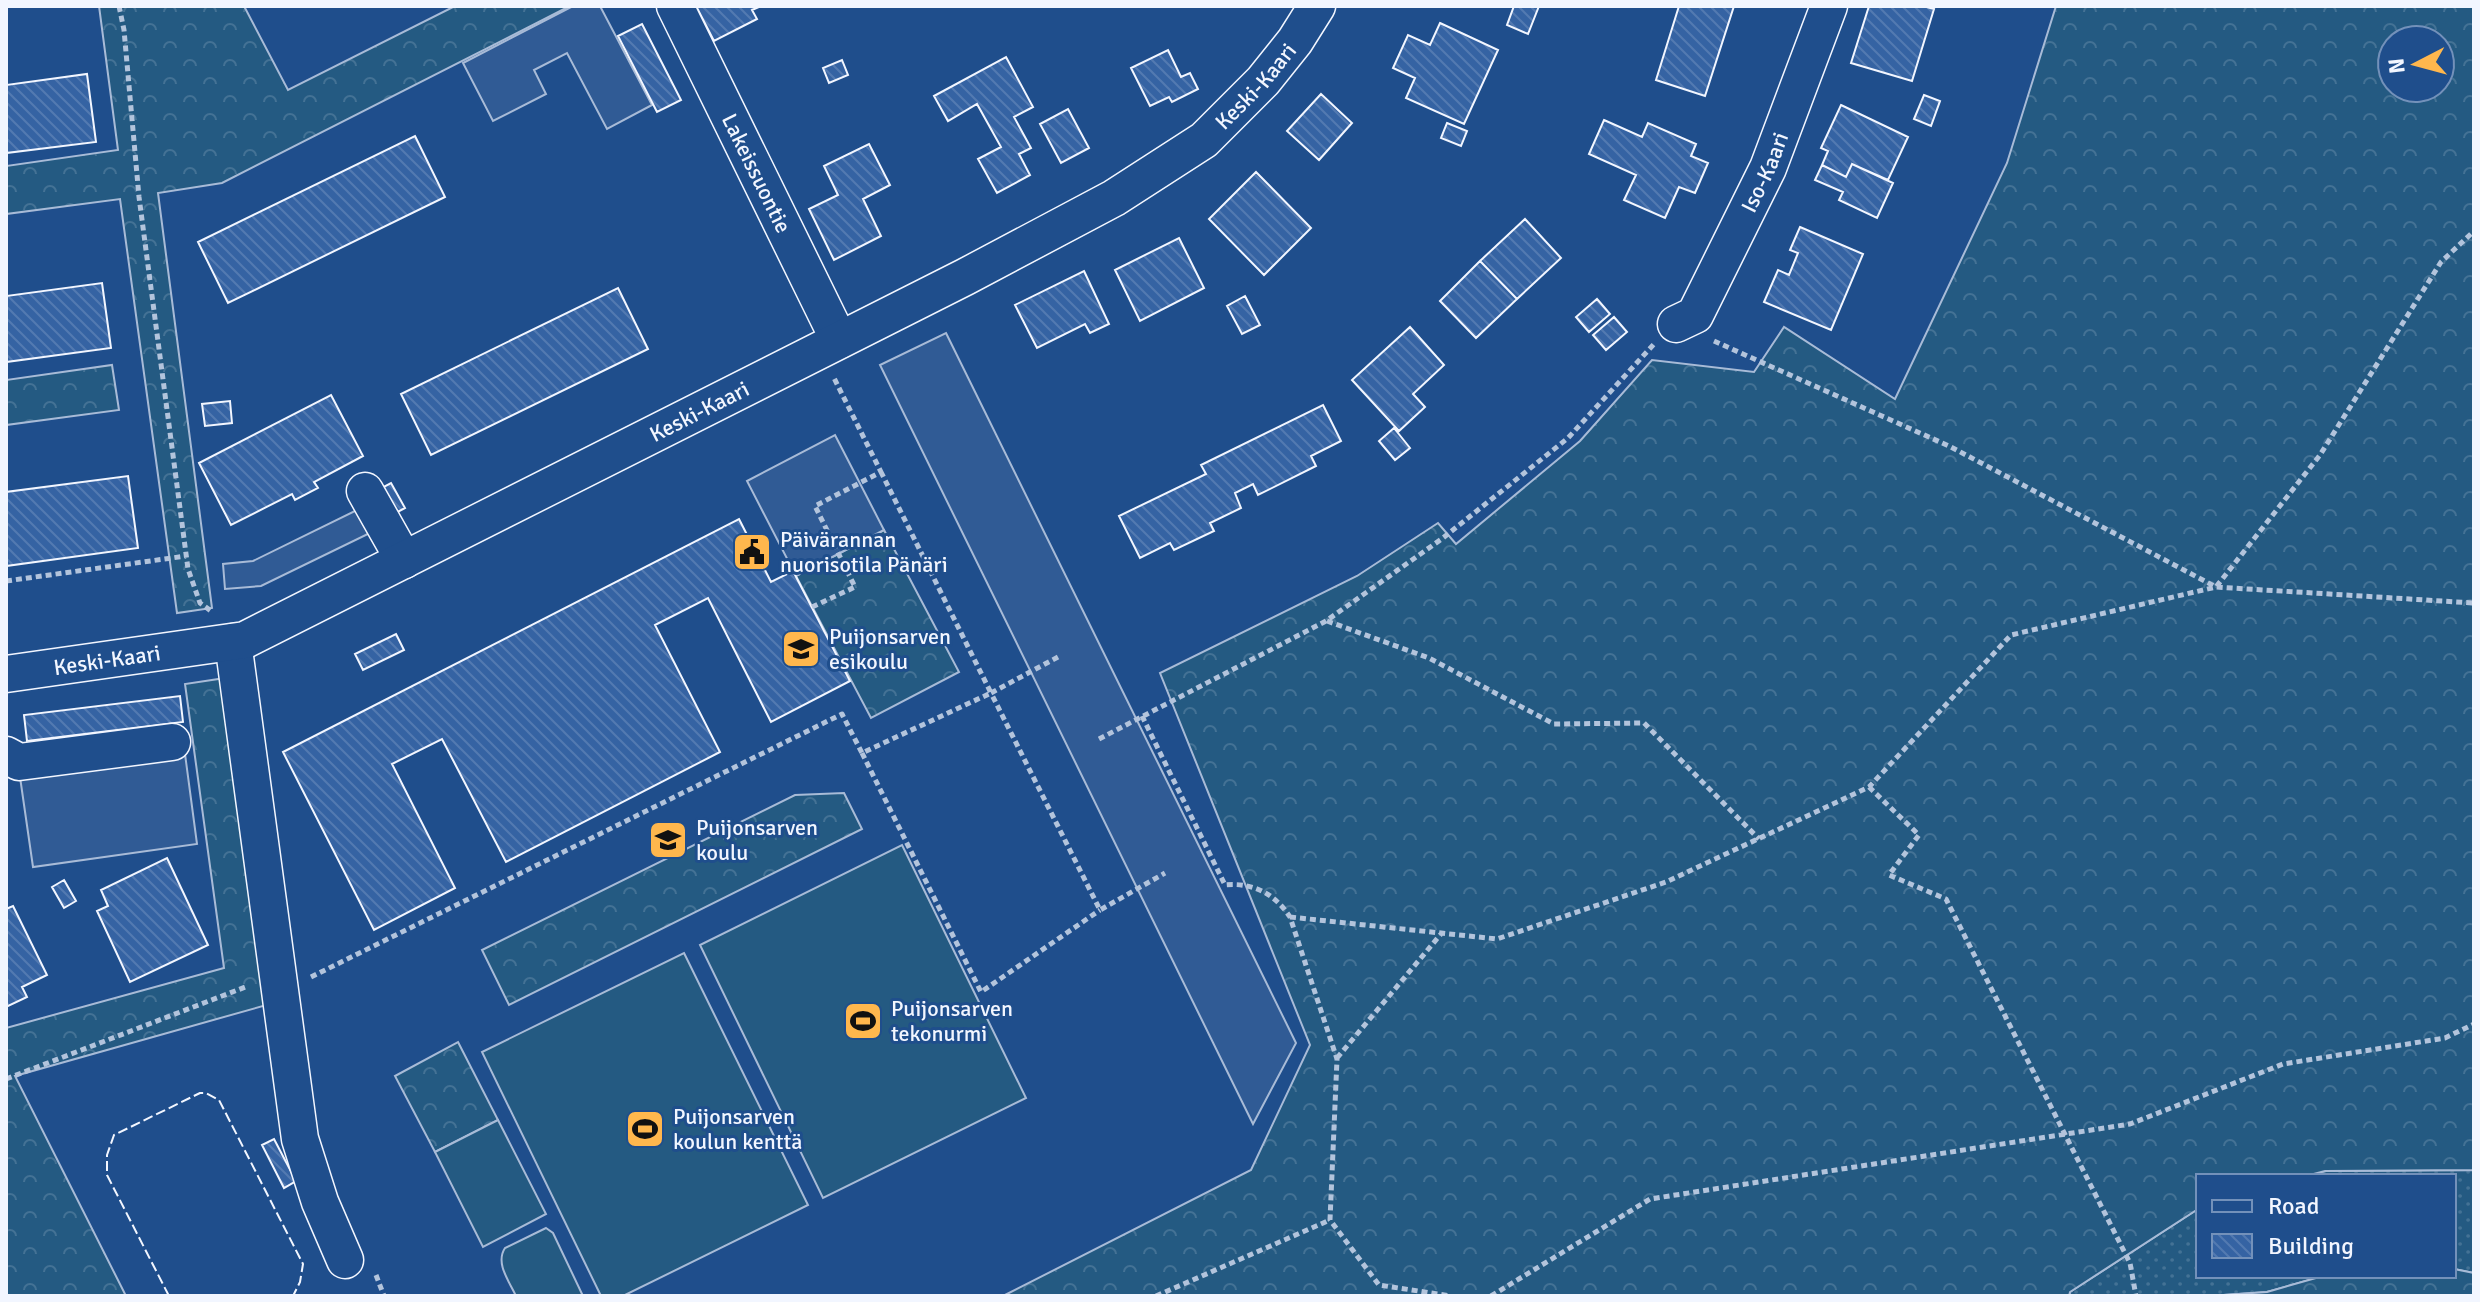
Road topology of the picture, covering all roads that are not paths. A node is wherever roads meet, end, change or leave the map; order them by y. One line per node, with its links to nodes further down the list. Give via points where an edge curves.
1 (675, 6): 5 (street, Lakeissuontie)
2 (1317, 6): 5 (street, Keski-Kaari, via 1263,81 1204,140 1114,198)
3 (1829, 6): 4 (street, Iso-Kaari, via 1768,168 1695,315)
4 (1676, 324)
5 (839, 340): 7 (street, Keski-Kaari)
6 (365, 491): 7 (street)
7 (404, 560): 8 (street, Keski-Kaari)
8 (239, 641): 9 (street, Keski-Kaari); 12 (street, via 294,976 300,1139)
9 (6, 674)
10 (172, 742): 11 (street, via 19,762)
11 (6, 755)
12 (345, 1260)

